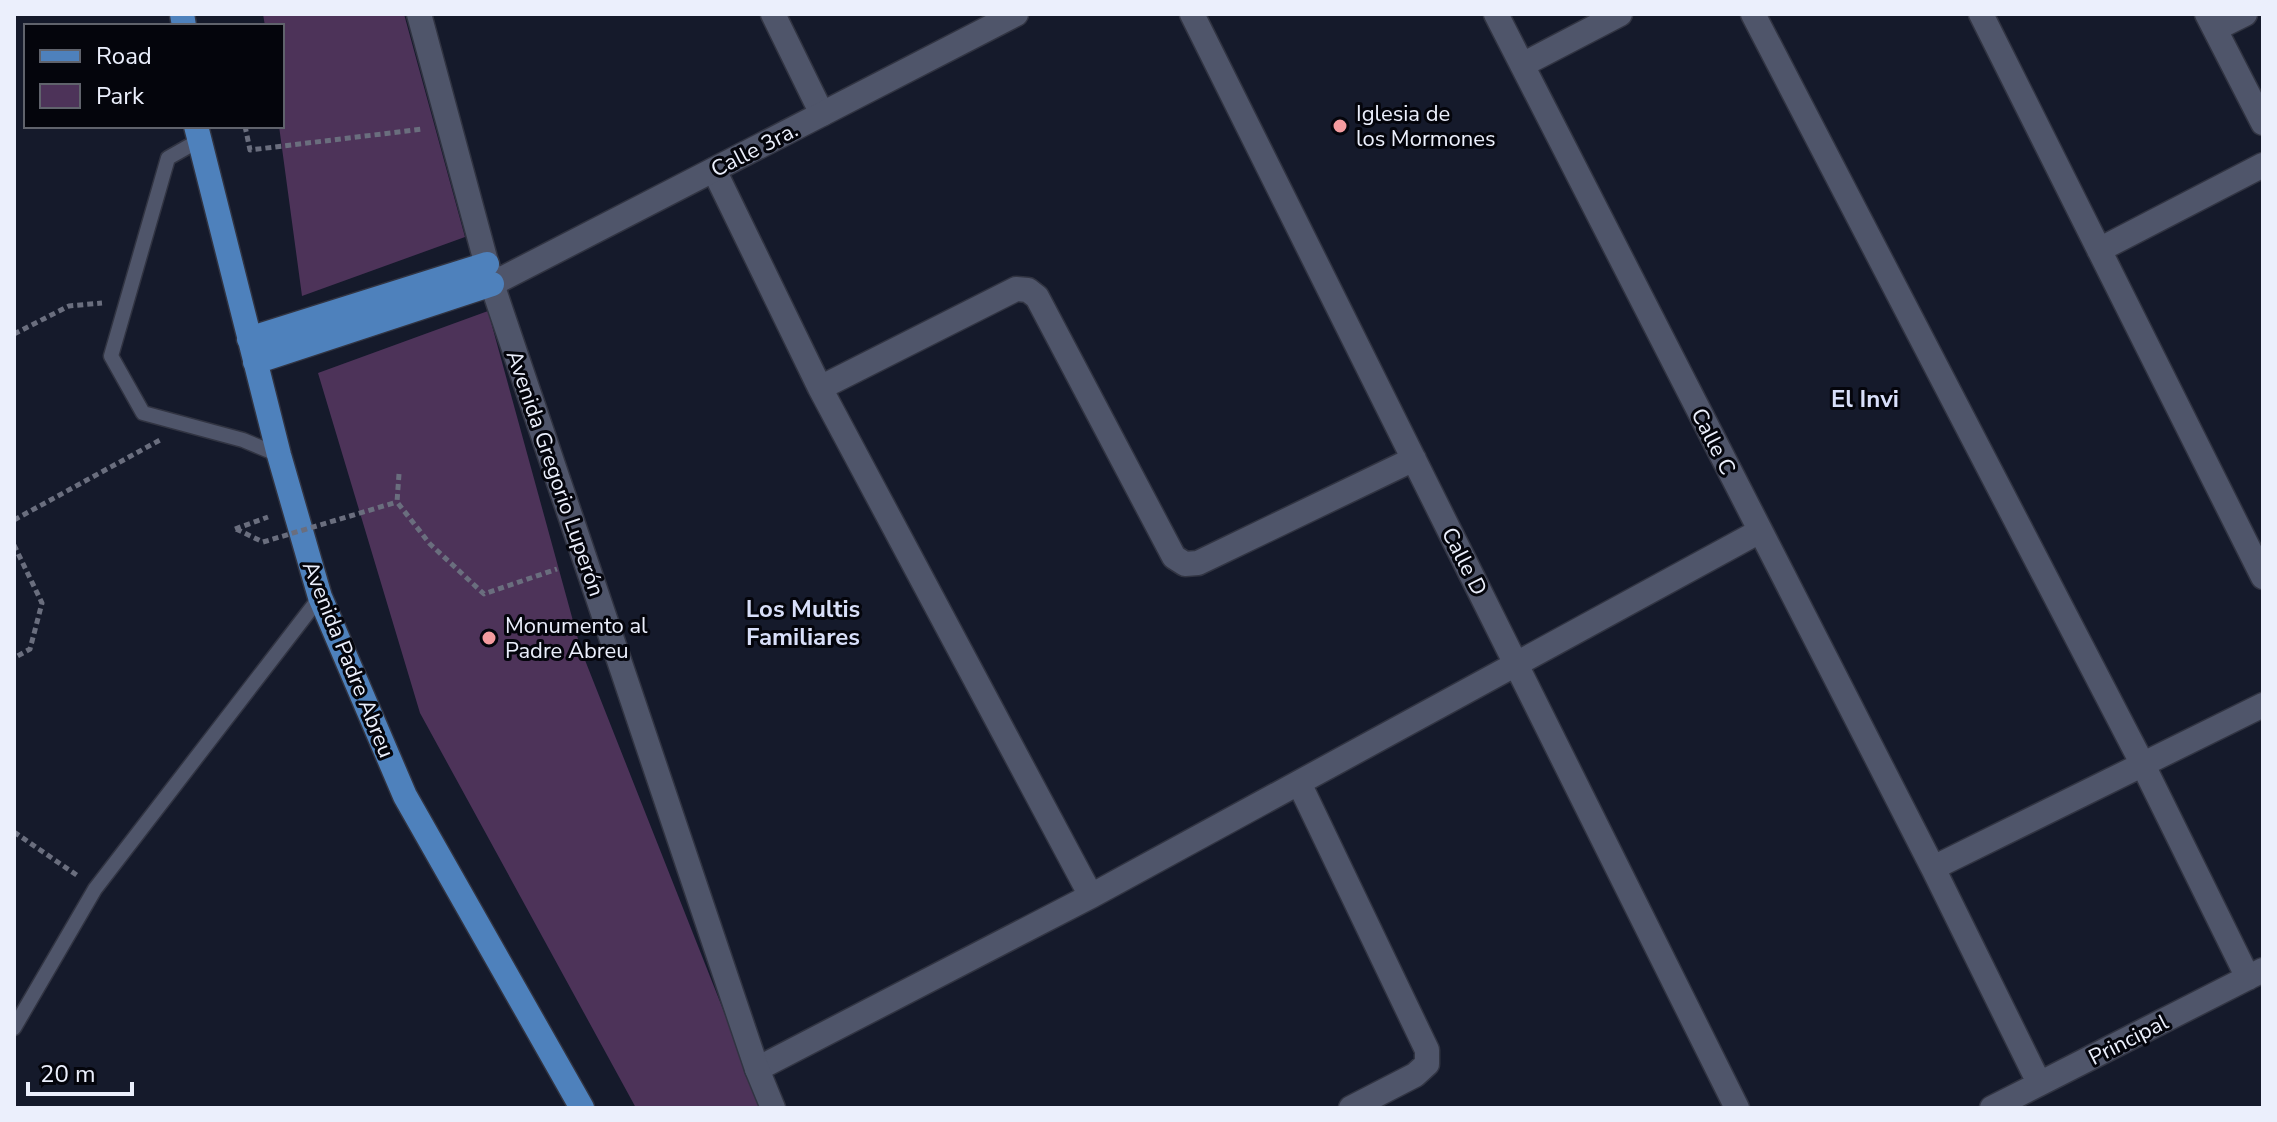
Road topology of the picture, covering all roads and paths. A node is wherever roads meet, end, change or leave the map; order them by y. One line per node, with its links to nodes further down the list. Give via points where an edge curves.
1 (419, 14): 13 (street, Avenida Gregorio Luperón)
2 (773, 14): 12 (street)
3 (1016, 14): 12 (street, Calle 3ra.)
4 (1192, 14): 27 (street, Calle D)
5 (1496, 14): 11 (street, Calle C)
6 (1620, 14): 11 (street)
7 (1753, 14): 40 (street)
8 (1981, 14): 19 (street)
9 (2245, 14): 10 (street)
10 (2211, 22): 14 (street)
11 (1522, 65): 32 (street, Calle C)
12 (822, 114): 18 (street, Calle 3ra.)
13 (448, 121): 15 (path, via 412,133 250,150); 20 (street, Avenida Gregorio Luperón)
14 (2263, 123)
15 (245, 128)
16 (197, 133): 21 (lane, via 168,158); 23 (main road, Avenida Padre Abreu)
17 (2263, 165): 19 (street)
18 (714, 170): 20 (street, Calle 3ra.); 24 (street)
19 (2099, 250): 35 (street)
20 (490, 274): 23 (main road); 34 (street, Avenida Gregorio Luperón)
21 (127, 300): 22 (path, via 69,306); 25 (lane, via 111,356 143,413)
22 (14, 334)
23 (252, 351): 26 (main road, Avenida Padre Abreu)
24 (820, 388): 27 (street, via 1016,289 1028,290 1037,297 1174,557 1185,564 1198,563); 45 (street)
25 (174, 421): 26 (lane); 30 (path, via 156,445)
26 (279, 455): 36 (main road, Avenida Padre Abreu)
27 (1414, 459): 38 (street, Calle D)
28 (399, 474): 29 (path)
29 (397, 502): 31 (path, bridge, via 263,542); 34 (path, via 430,544 484,594)
30 (14, 520)
31 (235, 529)
32 (1760, 531): 38 (street); 43 (street, Calle C)
33 (14, 545): 37 (path, via 42,603 30,649)
34 (585, 560): 48 (street, Avenida Gregorio Luperón)
35 (2263, 577)
36 (320, 597): 44 (lane); 50 (main road, Avenida Padre Abreu, via 405,796)
37 (14, 658)
38 (1517, 665): 41 (street); 53 (street, Calle D)
39 (2263, 705): 40 (street)
40 (2143, 765): 43 (street); 46 (street)
41 (1299, 783): 45 (street); 52 (street, via 1427,1050 1427,1064 1415,1075)
42 (14, 832): 44 (path)
43 (1933, 868): 49 (street, Calle C)
44 (95, 889): 47 (lane)
45 (1091, 896): 48 (street)
46 (2255, 974): 49 (street, Principal)
47 (14, 1028)
48 (757, 1069): 51 (street, Avenida Gregorio Luperón)
49 (2039, 1083): 54 (street, Principal)
50 (582, 1108)
51 (773, 1108)
52 (1351, 1108)
53 (1737, 1108)
54 (1992, 1108)

